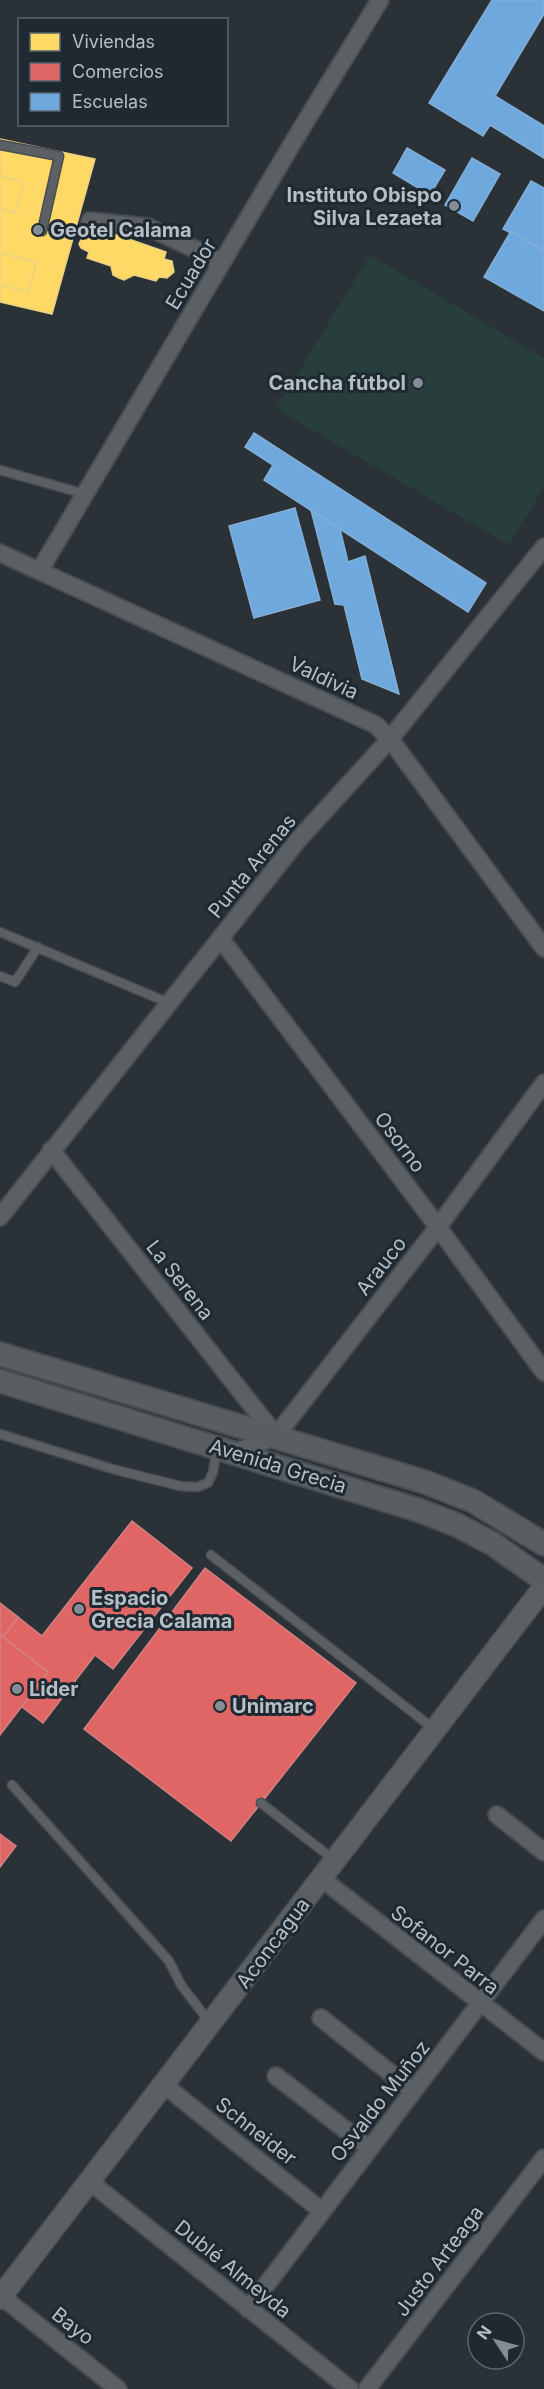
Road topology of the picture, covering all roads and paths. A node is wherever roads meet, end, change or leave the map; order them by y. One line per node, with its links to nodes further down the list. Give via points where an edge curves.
1 (380, 0): 5 (street, Ecuador)
2 (0, 145): 4 (lane, via 59,156)
3 (90, 221): 5 (street, via 148,227)
4 (42, 231)
5 (222, 262): 7 (street, Ecuador)
6 (0, 470): 7 (lane)
7 (85, 494): 10 (street, Ecuador)
8 (544, 547): 11 (street, Punta Arenas)
9 (0, 553): 10 (street, Valdivia)
10 (40, 570): 11 (street, Valdivia, via 376,725)
11 (390, 739): 13 (street, Punta Arenas, via 298,840); 15 (street, Valdivia)
12 (0, 932): 14 (lane)
13 (221, 939): 17 (street, Punta Arenas); 21 (street, Osorno)
14 (38, 947): 16 (lane, via 15,982); 17 (lane)
15 (544, 948)
16 (0, 976)
17 (169, 1003): 19 (street, Punta Arenas)
18 (544, 1083): 21 (street, Arauco)
19 (51, 1150): 20 (street, Punta Arenas); 26 (street, La Serena)
20 (0, 1217)
21 (438, 1227): 23 (street, Osorno); 26 (street, Arauco)
22 (0, 1354): 26 (main road, Avenida Grecia)
23 (544, 1372)
24 (0, 1381): 27 (main road, Avenida Grecia)
25 (0, 1434): 27 (lane, via 180,1486 208,1483)
26 (276, 1436): 27 (street); 28 (main road, Avenida Grecia, via 425,1482 473,1501)
27 (226, 1450): 30 (main road, Avenida Grecia, via 457,1525 493,1544)
28 (544, 1544)
29 (211, 1555): 32 (lane)
30 (544, 1580)
31 (544, 1587): 32 (street, Aconcagua)
32 (434, 1729): 37 (street, Aconcagua)
33 (12, 1785): 42 (lane, via 169,1962)
34 (261, 1803): 37 (lane)
35 (497, 1815): 36 (street)
36 (544, 1852)
37 (334, 1860): 38 (street, Aconcagua)
38 (321, 1878): 40 (street, Sofanor Parra); 42 (street, Aconcagua)
39 (544, 1919): 40 (street, Osvaldo Muñoz)
40 (481, 2005): 43 (street, Sofanor Parra); 46 (street, Osvaldo Muñoz)
41 (321, 2018): 46 (street)
42 (211, 2024): 45 (street, Aconcagua)
43 (544, 2052)
44 (276, 2076): 47 (street)
45 (164, 2085): 49 (street, Aconcagua); 50 (street, Schneider)
46 (413, 2091): 47 (street, Osvaldo Muñoz)
47 (369, 2148): 50 (street, Osvaldo Muñoz)
48 (544, 2158): 55 (street, Justo Arteaga)
49 (90, 2182): 51 (street, Aconcagua); 52 (street, Dublé Almeyda)
50 (322, 2211): 52 (street, Osvaldo Muñoz)
51 (1, 2297): 53 (street, Bayo)
52 (248, 2309): 54 (street, Dublé Almeyda)
53 (116, 2388)
54 (348, 2388)
55 (367, 2389)

